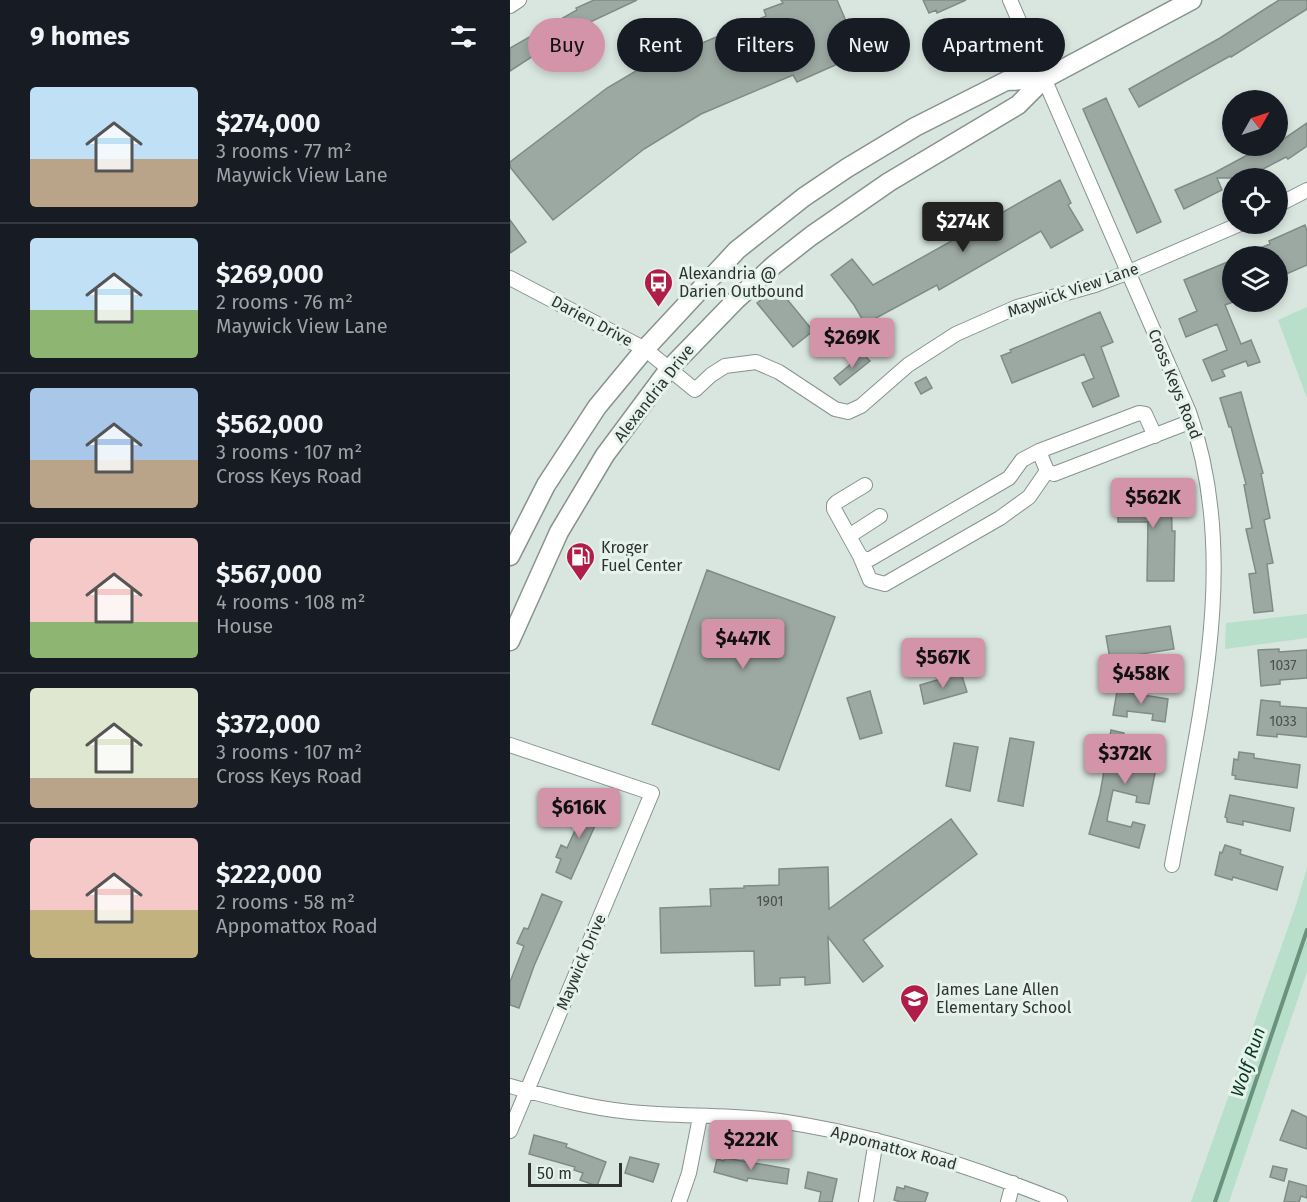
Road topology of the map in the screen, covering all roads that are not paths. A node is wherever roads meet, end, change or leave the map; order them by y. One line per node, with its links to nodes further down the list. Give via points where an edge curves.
1 (519, 0): 4 (street)
2 (1010, 0): 5 (street, Cross Keys Road)
3 (1191, 0): 5 (main road, Alexandria Drive)
4 (510, 6)
5 (1044, 79): 9 (street, Cross Keys Road); 11 (main road, Alexandria Drive, via 1006,81 915,127 804,197 737,250); 12 (main road, Alexandria Drive, via 1018,105 889,182 811,236 736,300)
6 (1307, 190): 7 (street)
7 (1288, 200)
8 (1222, 232): 9 (street, Maywick View Lane)
9 (1129, 272): 12 (street, Maywick View Lane, via 1017,307 956,334 848,412 834,409 779,372 756,362 725,366 695,390); 13 (street, Cross Keys Road)
10 (510, 278): 11 (street, Darien Drive)
11 (645, 349): 12 (street, Darien Drive); 20 (main road, Alexandria Drive, via 572,443)
12 (669, 369): 22 (main road, Alexandria Drive, via 580,494)
13 (1192, 421): 14 (street); 24 (street, Cross Keys Road, via 1207,479 1214,562 1200,720)
14 (1155, 436): 15 (street, via 1145,414 1139,412); 16 (street, via 1054,474)
15 (1039, 451): 16 (street); 21 (street, via 1022,460 1009,478 920,531 870,559)
16 (1047, 471): 21 (street, via 1029,497 1000,519 885,584 870,580)
17 (865, 485): 19 (street, via 834,505)
18 (880, 516): 19 (street)
19 (849, 536): 21 (street)
20 (510, 556)
21 (860, 556)
22 (510, 641)
23 (510, 745): 26 (street, Maywick Drive, via 652,793)
24 (1172, 865)
25 (510, 1086): 26 (street, Appomattox Road)
26 (527, 1091): 27 (street, Appomattox Road, via 601,1108); 28 (street, Maywick Drive)
27 (700, 1117): 29 (street, Appomattox Road, via 778,1121); 31 (street)
28 (510, 1131)
29 (876, 1140): 30 (street, Appomattox Road); 32 (street)
30 (1013, 1183): 33 (street); 34 (street, Appomattox Road)
31 (679, 1202)
32 (866, 1202)
33 (1008, 1202)
34 (1060, 1202)

